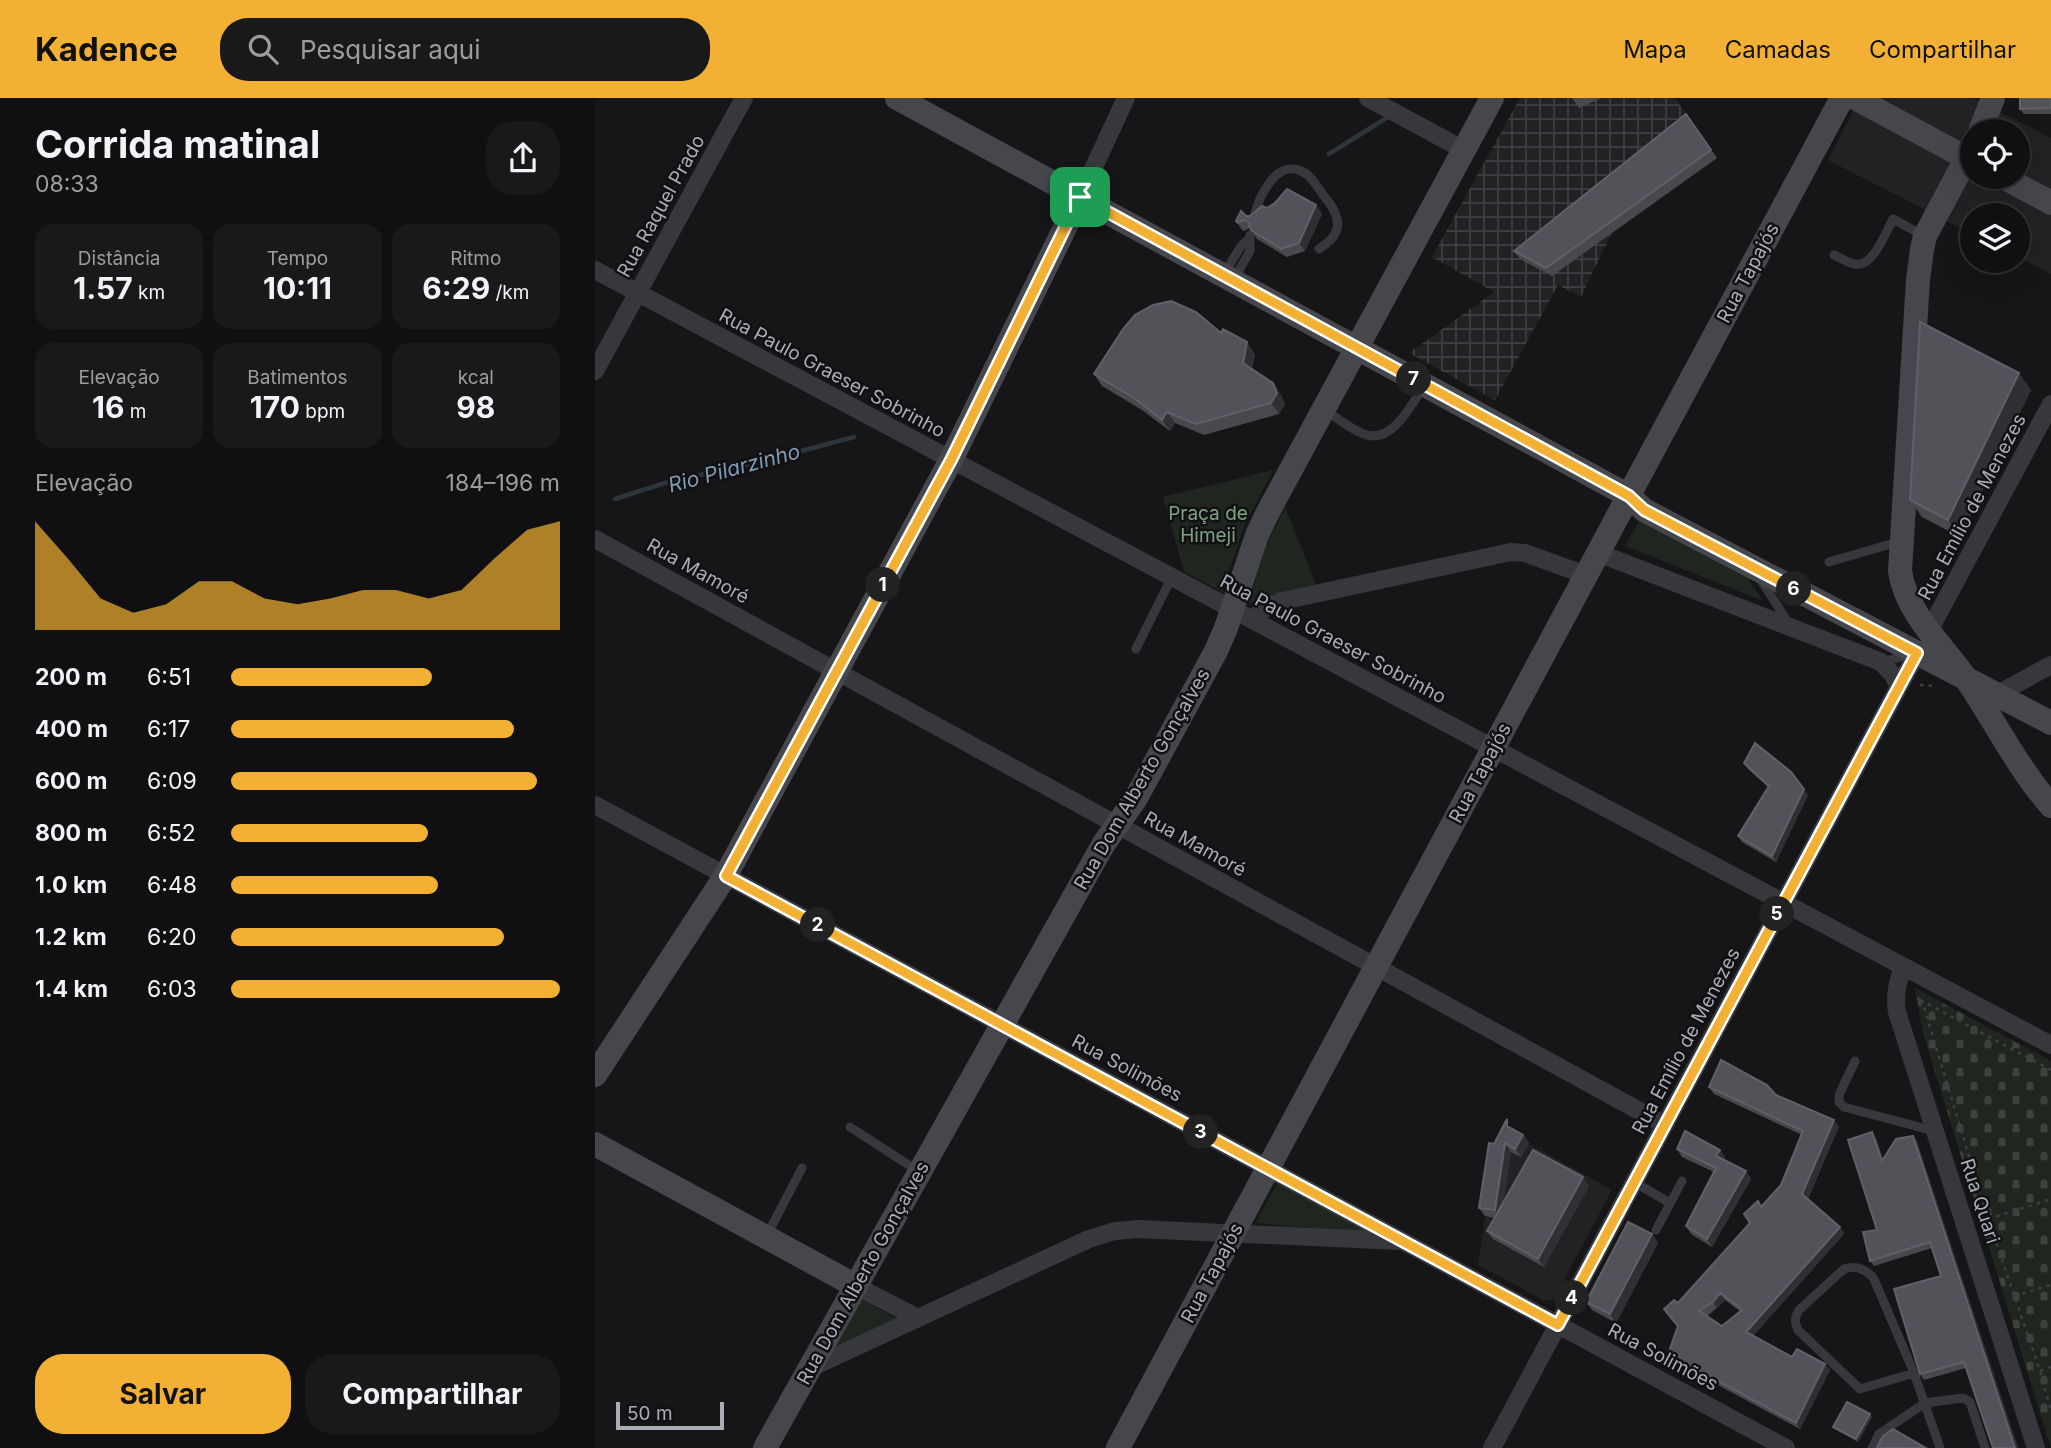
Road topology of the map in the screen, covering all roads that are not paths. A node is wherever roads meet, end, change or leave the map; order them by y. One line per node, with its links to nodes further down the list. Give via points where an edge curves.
1 (744, 98): 23 (street, Rua Raquel Prado)
2 (897, 98): 14 (main road)
3 (1126, 98): 14 (street)
4 (1368, 98): 10 (street)
5 (1492, 98): 10 (main road, Rua Dom Alberto Gonçalves)
6 (1842, 98): 30 (main road, Rua Tapajós)
7 (1855, 98): 11 (main road)
8 (1993, 98): 9 (main road)
9 (1985, 119)
10 (1464, 150): 24 (main road, Rua Dom Alberto Gonçalves)
11 (1960, 150)
12 (1960, 174): 17 (main road)
13 (2025, 189): 15 (main road)
14 (1080, 197): 22 (main road); 29 (main road)
15 (2051, 203)
16 (1254, 218): 19 (lane, via 1260,197 1276,175 1299,169 1331,204 1337,219 1334,236)
17 (1925, 236): 20 (lane, via 1893,219 1865,264); 32 (main road, via 1918,280)
18 (1250, 237): 22 (lane, via 1241,246)
19 (1319, 249)
20 (1834, 255)
21 (595, 270): 23 (street, Rua Paulo Graeser Sobrinho)
22 (1228, 278): 24 (main road)
23 (638, 293): 25 (street, Rua Raquel Prado); 29 (street, Rua Paulo Graeser Sobrinho)
24 (1357, 348): 26 (main road); 28 (main road, Rua Dom Alberto Gonçalves)
25 (595, 371)
26 (1425, 385): 28 (lane, via 1393,429 1384,434 1363,434); 30 (main road)
27 (2051, 404): 40 (street, Rua Emílio de Menezes)
28 (1324, 409): 38 (main road, Rua Dom Alberto Gonçalves, via 1257,535)
29 (951, 460): 37 (street, Rua Paulo Graeser Sobrinho); 45 (main road)
30 (1629, 496): 33 (main road, Rua Tapajós); 35 (main road, via 1644,510)
31 (595, 539): 45 (street, Rua Mamoré)
32 (1901, 541): 34 (lane); 40 (main road, via 1904,591)
33 (1598, 553): 36 (main road, Rua Tapajós); 39 (street)
34 (1829, 562)
35 (1753, 567): 39 (lane); 42 (main road)
36 (1586, 575): 38 (street, via 1511,552); 50 (main road, Rua Tapajós)
37 (1172, 577): 38 (street, Rua Paulo Graeser Sobrinho); 41 (lane)
38 (1241, 614): 50 (street, Rua Paulo Graeser Sobrinho); 53 (main road, Rua Dom Alberto Gonçalves, via 1226,628)
39 (1791, 627): 42 (street)
40 (1929, 631): 42 (main road); 46 (main road)
41 (1136, 649)
42 (1886, 651): 43 (main road); 47 (street)
43 (1917, 653): 46 (main road); 47 (street, Rua Emílio de Menezes)
44 (2051, 664): 48 (street)
45 (836, 671): 53 (street, Rua Mamoré); 54 (main road)
46 (1966, 679): 48 (main road)
47 (1899, 687): 55 (street, Rua Emílio de Menezes)
48 (1994, 707): 49 (main road); 52 (main road, via 2032,782)
49 (2051, 723)
50 (1493, 748): 55 (street, Rua Paulo Graeser Sobrinho); 57 (main road, Rua Tapajós)
51 (595, 805): 54 (street, Rua Solimões)
52 (2051, 806)
53 (1118, 825): 57 (street, Rua Mamoré); 58 (main road, Rua Dom Alberto Gonçalves)
54 (726, 876): 58 (street, Rua Solimões); 61 (main road)
55 (1784, 903): 56 (street, Rua Paulo Graeser Sobrinho); 62 (street, Rua Emílio de Menezes)
56 (1903, 966): 59 (street, Rua Paulo Graeser Sobrinho); 64 (street, Rua Quari, via 1895,1001)
57 (1376, 967): 62 (street, Rua Mamoré); 67 (main road, Rua Tapajós)
58 (1002, 1025): 67 (street, Rua Solimões); 68 (main road, Rua Dom Alberto Gonçalves)
59 (2051, 1045)
60 (1855, 1061): 64 (lane, via 1839,1096 1844,1107)
61 (595, 1075)
62 (1665, 1125): 70 (street, Rua Emílio de Menezes)
63 (850, 1127): 68 (lane)
64 (1935, 1132): 90 (street, Rua Quari)
65 (595, 1144): 74 (main road)
66 (802, 1168): 74 (lane)
67 (1268, 1168): 73 (main road, Rua Tapajós); 75 (street, Rua Solimões)
68 (919, 1172): 76 (main road, Rua Dom Alberto Gonçalves)
69 (1682, 1181): 71 (lane)
70 (1634, 1182): 71 (lane); 78 (street, Rua Emílio de Menezes)
71 (1670, 1203): 72 (lane)
72 (1656, 1230)
73 (1234, 1233): 75 (street); 77 (street, via 1138,1229 1108,1233); 84 (main road, Rua Tapajós)
74 (766, 1237): 76 (main road)
75 (1404, 1241): 78 (street, Rua Solimões)
76 (856, 1286): 77 (street); 79 (main road, Rua Dom Alberto Gonçalves)
77 (918, 1318): 79 (street)
78 (1558, 1325): 82 (street, Rua Solimões); 85 (street, Rua Emílio de Menezes)
79 (810, 1368): 83 (main road, Rua Dom Alberto Gonçalves)
80 (1914, 1373): 80 (lane, via 1866,1270 1844,1269 1796,1315 1798,1330 1860,1389); 81 (lane)
81 (1925, 1404): 87 (lane, via 1878,1434); 88 (lane); 89 (lane, via 1967,1399)
82 (1766, 1443): 86 (street, Rua Solimões)
83 (765, 1448)
84 (1118, 1448)
85 (1492, 1448)
86 (1786, 1448)
87 (1872, 1448)
88 (1940, 1448)
89 (1985, 1448)
90 (2036, 1448)

